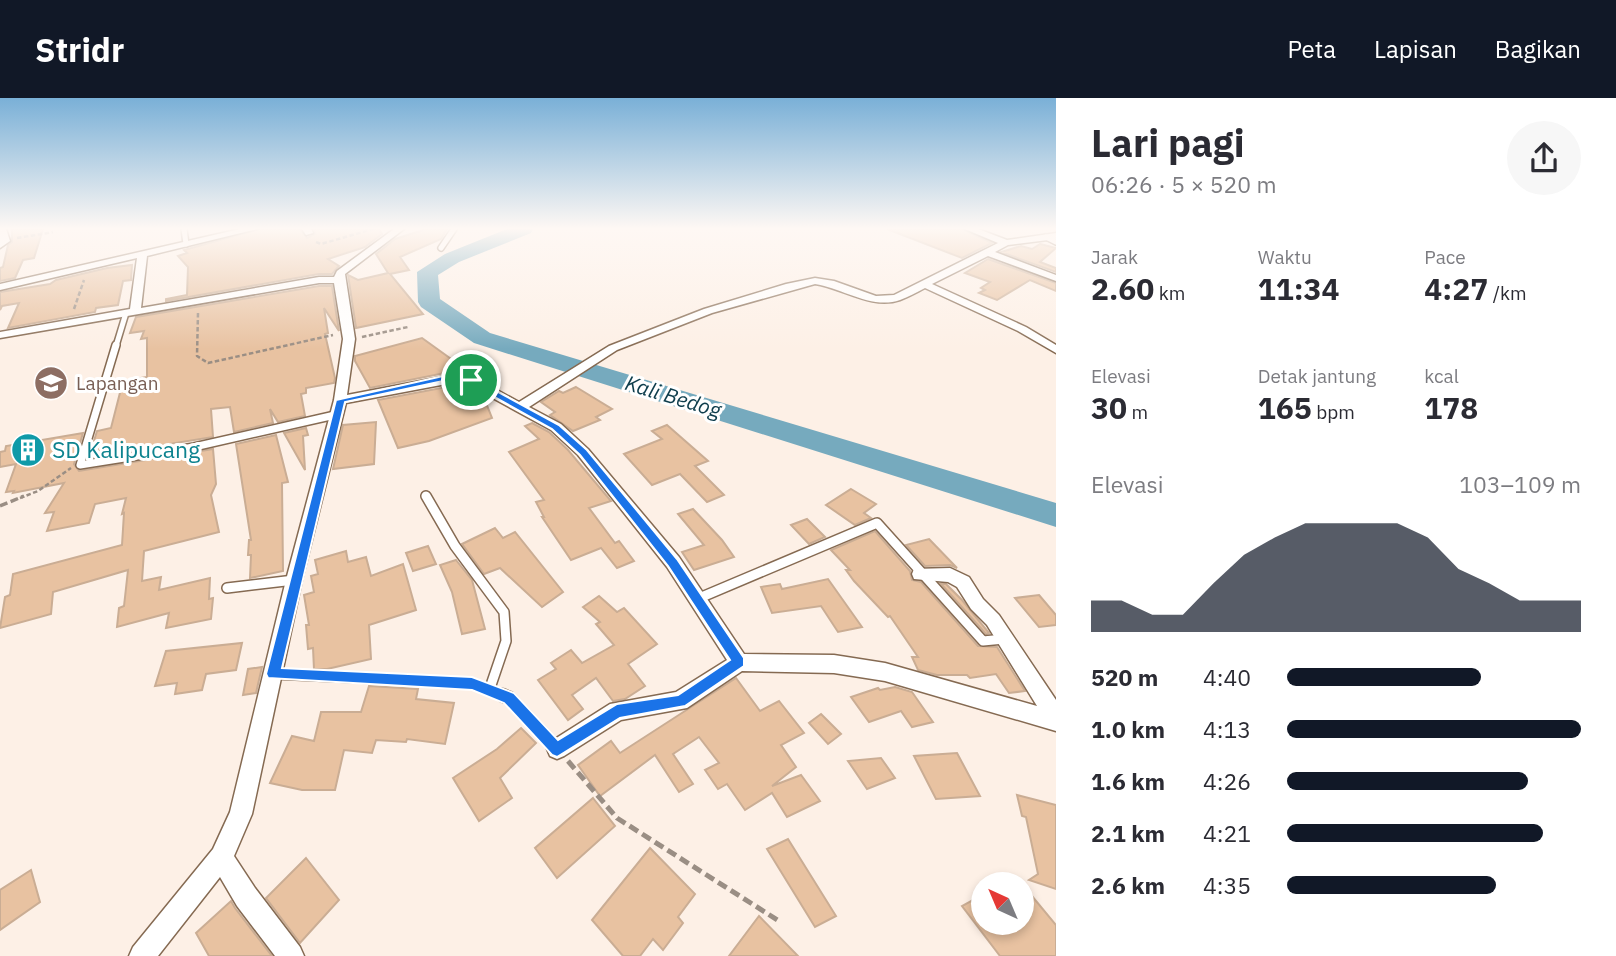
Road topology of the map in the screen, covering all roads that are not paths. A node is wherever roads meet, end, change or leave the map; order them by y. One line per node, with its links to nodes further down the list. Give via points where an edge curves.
1 (88, 269): 9 (street)
2 (139, 269): 10 (street)
3 (348, 269): 6 (street)
4 (954, 269): 8 (street)
5 (1032, 269): 7 (street)
6 (341, 274): 10 (street); 14 (street, via 349,335)
7 (1056, 278)
8 (925, 284): 12 (street); 13 (street, via 880,300 830,283 806,282 708,311 612,348)
9 (0, 287)
10 (130, 313): 11 (street); 14 (lane, via 80,465 194,447)
11 (0, 335)
12 (1053, 343)
13 (521, 406): 14 (street, via 471,380 457,378); 19 (street, via 556,427 583,452 673,562)
14 (338, 408): 17 (street)
15 (426, 496): 23 (lane, via 508,622)
16 (920, 574): 19 (lane, via 877,523); 20 (lane, via 983,641); 20 (street, via 950,575 963,582)
17 (295, 580): 18 (lane); 22 (street)
18 (227, 588)
19 (697, 600): 21 (street)
20 (1004, 639): 24 (street)
21 (739, 662): 24 (street, via 834,664 885,672); 25 (street, via 680,701 617,711)
22 (273, 674): 23 (lane, via 472,683); 26 (street, via 241,814)
23 (490, 688): 25 (lane, via 509,698)
24 (1056, 719)
25 (557, 749)
26 (221, 856): 27 (street); 28 (street)
27 (142, 956)
28 (291, 956)

